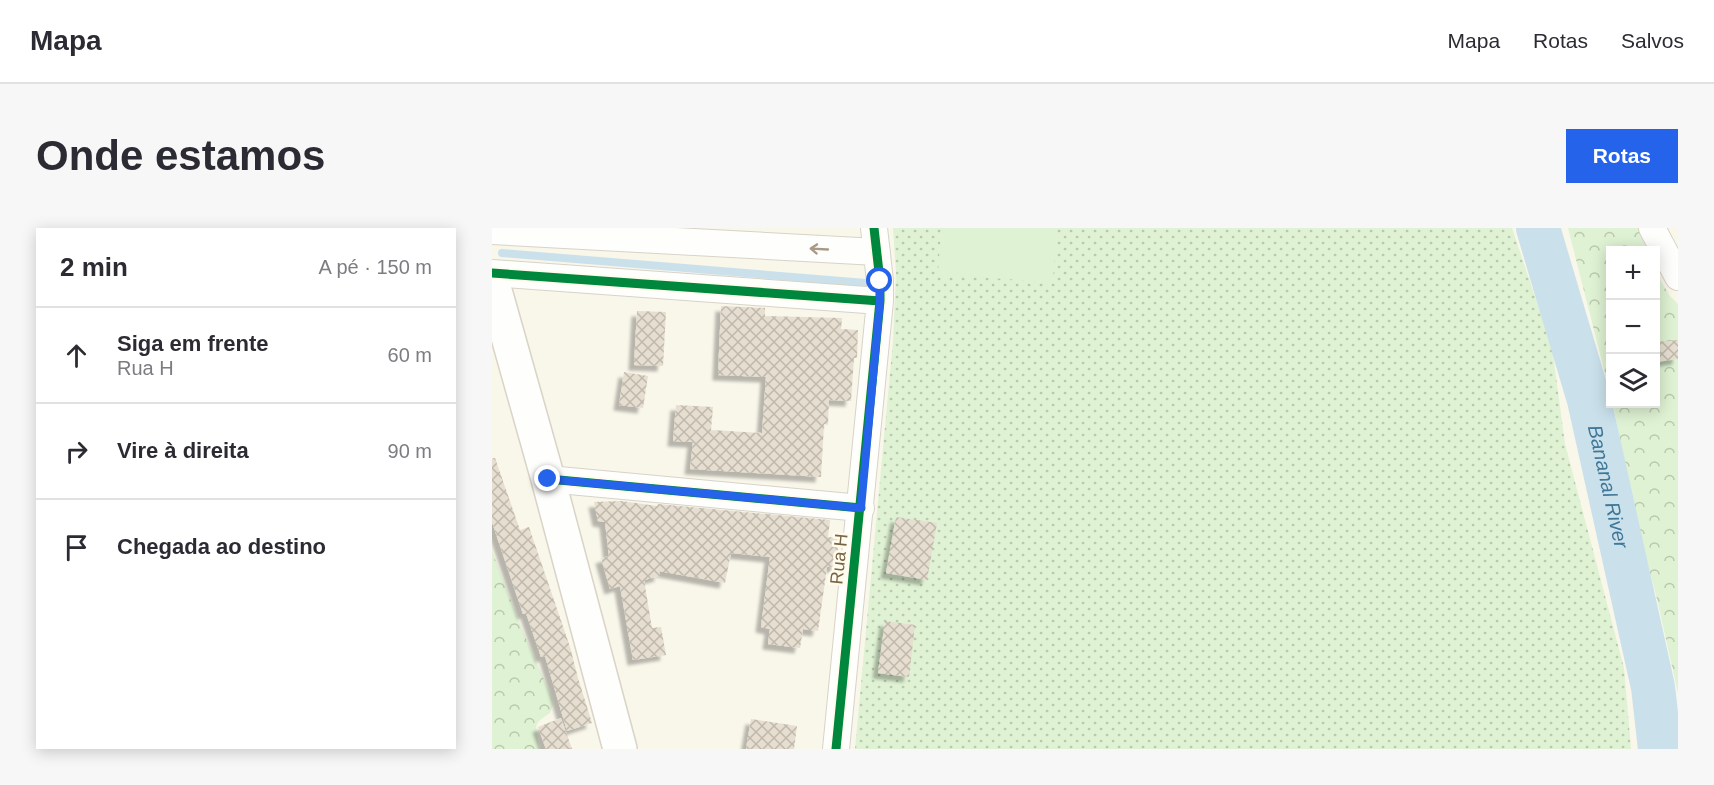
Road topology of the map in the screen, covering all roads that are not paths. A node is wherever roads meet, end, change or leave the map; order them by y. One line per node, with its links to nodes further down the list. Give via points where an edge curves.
1 (1652, 228): 5 (street)
2 (492, 231): 3 (street, one-way to 2)
3 (876, 240): 7 (street, Rua H)
4 (492, 273): 7 (street)
5 (1678, 277)
6 (492, 280): 8 (main road)
7 (880, 301): 9 (street, Rua H)
8 (548, 479): 9 (street); 10 (main road)
9 (861, 508): 11 (street, Rua H)
10 (620, 749)
11 (836, 749)

